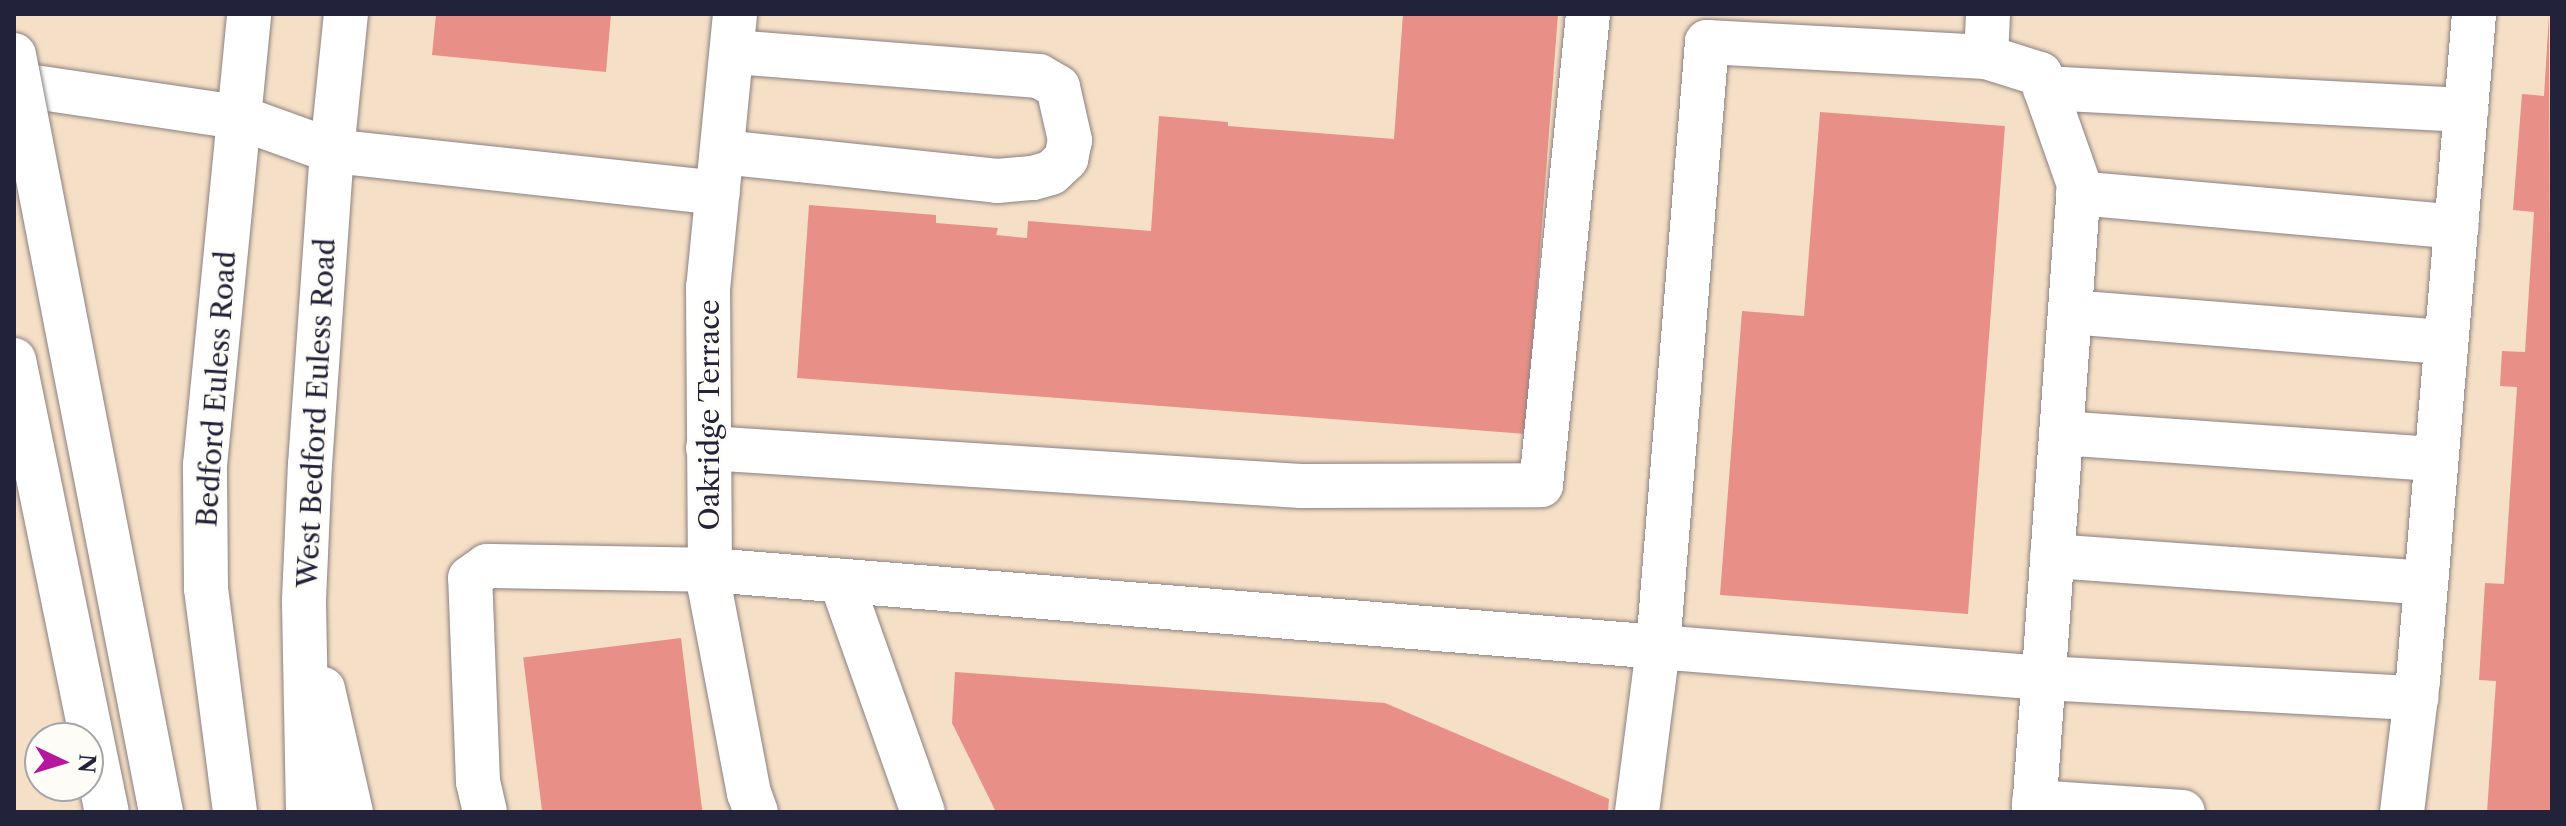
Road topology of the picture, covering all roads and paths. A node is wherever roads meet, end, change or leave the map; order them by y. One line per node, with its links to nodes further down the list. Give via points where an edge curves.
1 (249, 14): 12 (main road, Bedford Euless Road)
2 (346, 14): 13 (main road, West Bedford Euless Road)
3 (1588, 14): 21 (main road, via 1541,485 1301,486)
4 (1988, 14): 8 (main road)
5 (2474, 14): 11 (main road)
6 (734, 33): 14 (main road, Oakridge Terrace); 14 (main road, via 1039,76 1058,87 1070,140 1066,159 1051,173 1033,178)
7 (14, 55): 33 (main road, bridge)
8 (1986, 57): 10 (main road, via 2040,74); 28 (main road, via 1707,42)
9 (14, 84): 12 (main road)
10 (2045, 88): 11 (main road); 15 (main road)
11 (2466, 110): 16 (main road)
12 (238, 117): 13 (main road); 34 (main road, Bedford Euless Road, via 205,465 206,588)
13 (332, 151): 14 (main road); 27 (main road, West Bedford Euless Road)
14 (720, 173): 21 (main road, Oakridge Terrace, via 708,287)
15 (2078, 193): 16 (main road); 17 (main road)
16 (2456, 227): 18 (main road)
17 (2070, 312): 18 (main road); 20 (main road)
18 (2446, 342): 22 (main road)
19 (14, 360): 32 (main road)
20 (2061, 433): 22 (main road); 23 (main road)
21 (708, 448): 24 (main road, Oakridge Terrace)
22 (2436, 459): 26 (main road)
23 (2052, 556): 26 (main road); 29 (main road)
24 (710, 570): 25 (main road); 37 (main road, via 487,566 470,578 478,782); 38 (main road, Oakridge Terrace)
25 (841, 581): 28 (main road); 39 (main road)
26 (2426, 583): 30 (main road)
27 (304, 600): 35 (main road, West Bedford Euless Road); 36 (main road)
28 (1658, 647): 29 (main road); 40 (main road)
29 (2043, 678): 30 (main road); 31 (main road)
30 (2416, 698): 42 (main road)
31 (2034, 807): 41 (main road)
32 (107, 812)
33 (161, 812)
34 (235, 812)
35 (308, 812)
36 (351, 812)
37 (485, 812)
38 (756, 812)
39 (923, 812)
40 (1637, 812)
41 (2183, 812)
42 (2402, 812)

